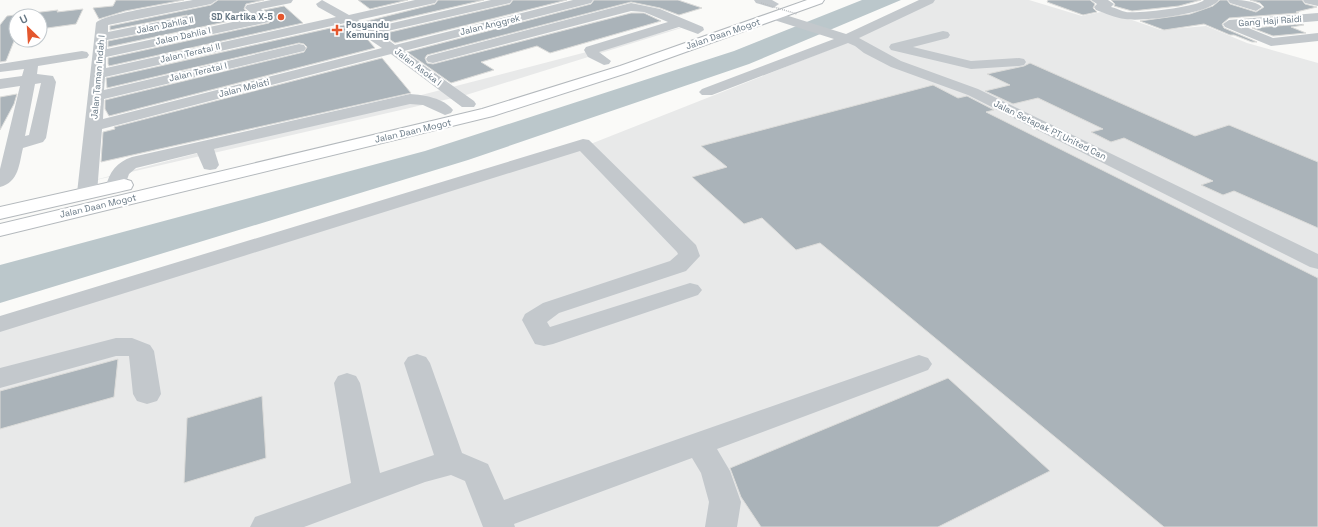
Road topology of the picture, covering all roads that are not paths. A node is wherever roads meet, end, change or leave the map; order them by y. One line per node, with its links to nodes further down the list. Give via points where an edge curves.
1 (211, 0): 16 (street, Jalan Taman Indah I)
2 (287, 0): 20 (street)
3 (380, 0): 21 (street)
4 (431, 0): 21 (street)
5 (506, 0): 29 (street)
6 (536, 0): 22 (street)
7 (587, 0): 22 (street, Jalan Anggrek)
8 (818, 0): 18 (highway, Jalan Daan Mogot)
9 (929, 0): 37 (street)
10 (1097, 0): 24 (street, via 1108,4 1100,6 1125,16)
11 (1213, 0): 24 (street, via 1186,11)
12 (1234, 0): 19 (street)
13 (1309, 0): 15 (street)
14 (1139, 2): 24 (street)
15 (1318, 2)
16 (165, 4): 35 (street, Jalan Taman Indah I, via 102,23)
17 (322, 4): 26 (street, Jalan Asoka I)
18 (772, 7): 31 (highway, Jalan Daan Mogot); 37 (street, Jalan Setapak PT United Can); 63 (highway, Jalan Daan Mogot, via 625,69 487,113)
19 (1256, 7)
20 (251, 8): 23 (street); 27 (street)
21 (394, 8): 26 (street); 29 (street)
22 (554, 9): 40 (street, Jalan Anggrek)
23 (236, 10)
24 (1166, 13)
25 (198, 18): 35 (street, Jalan Dahlia II)
26 (347, 18): 32 (street); 33 (street, Jalan Asoka I)
27 (265, 19): 32 (street); 41 (street, Jalan Dahlia I)
28 (1314, 19): 36 (street, Gang Haji Raidi, via 1229,24 1271,42)
29 (416, 21): 33 (street)
30 (678, 23): 31 (street); 43 (street, via 642,8 631,7); 44 (street, via 591,50)
31 (698, 30): 44 (highway, Jalan Daan Mogot)
32 (281, 32): 39 (street); 49 (street, Jalan Teratai II)
33 (369, 32): 40 (street, Jalan Asoka I)
34 (943, 35): 38 (street)
35 (102, 37): 41 (street, Jalan Taman Indah I)
36 (1318, 37)
37 (850, 40): 38 (street); 52 (street); 64 (street, Jalan Setapak PT United Can, via 882,57 972,92)
38 (896, 47): 45 (street, via 970,65)
39 (299, 48): 48 (street); 53 (street, Jalan Teratai I)
40 (394, 49): 48 (street, Jalan Melati); 54 (street, Jalan Asoka I)
41 (101, 54): 49 (street, Jalan Taman Indah I)
42 (82, 55): 46 (street)
43 (433, 58)
44 (604, 61): 54 (highway, Jalan Daan Mogot)
45 (1019, 62)
46 (32, 63): 47 (street); 50 (street)
47 (2, 64)
48 (321, 68): 56 (street, Jalan Melati)
49 (98, 74): 53 (street, Jalan Taman Indah I)
50 (27, 80): 51 (street); 59 (street, via 10,170 4,179)
51 (0, 84)
52 (707, 92)
53 (97, 96): 56 (street, Jalan Taman Indah I)
54 (468, 104): 55 (highway, Jalan Daan Mogot)
55 (445, 110): 57 (street, via 436,103 410,99); 58 (highway, Jalan Daan Mogot)
56 (94, 126): 61 (street, Jalan Taman Indah I)
57 (204, 146): 58 (street); 60 (street, via 124,166 116,180)
58 (210, 165): 60 (highway, Jalan Daan Mogot)
59 (0, 180)
60 (116, 187): 61 (highway, Jalan Daan Mogot)
61 (87, 193): 62 (highway, Jalan Daan Mogot)
62 (0, 213)
63 (0, 230)
64 (1318, 262)
65 (690, 290): 66 (street, via 544,338 534,320 551,308 678,266 689,256 688,250 583,144)
66 (0, 324)
67 (417, 363): 73 (street)
68 (919, 364): 72 (street)
69 (0, 378): 71 (street, via 116,347 132,347 142,351)
70 (347, 383): 74 (street)
71 (147, 394)
72 (699, 444): 75 (street); 77 (street, via 715,471 725,502)
73 (452, 463): 74 (street, via 422,470); 75 (street, via 464,465 477,473)
74 (368, 490): 76 (street)
75 (498, 522)
76 (266, 527)
77 (721, 527)

